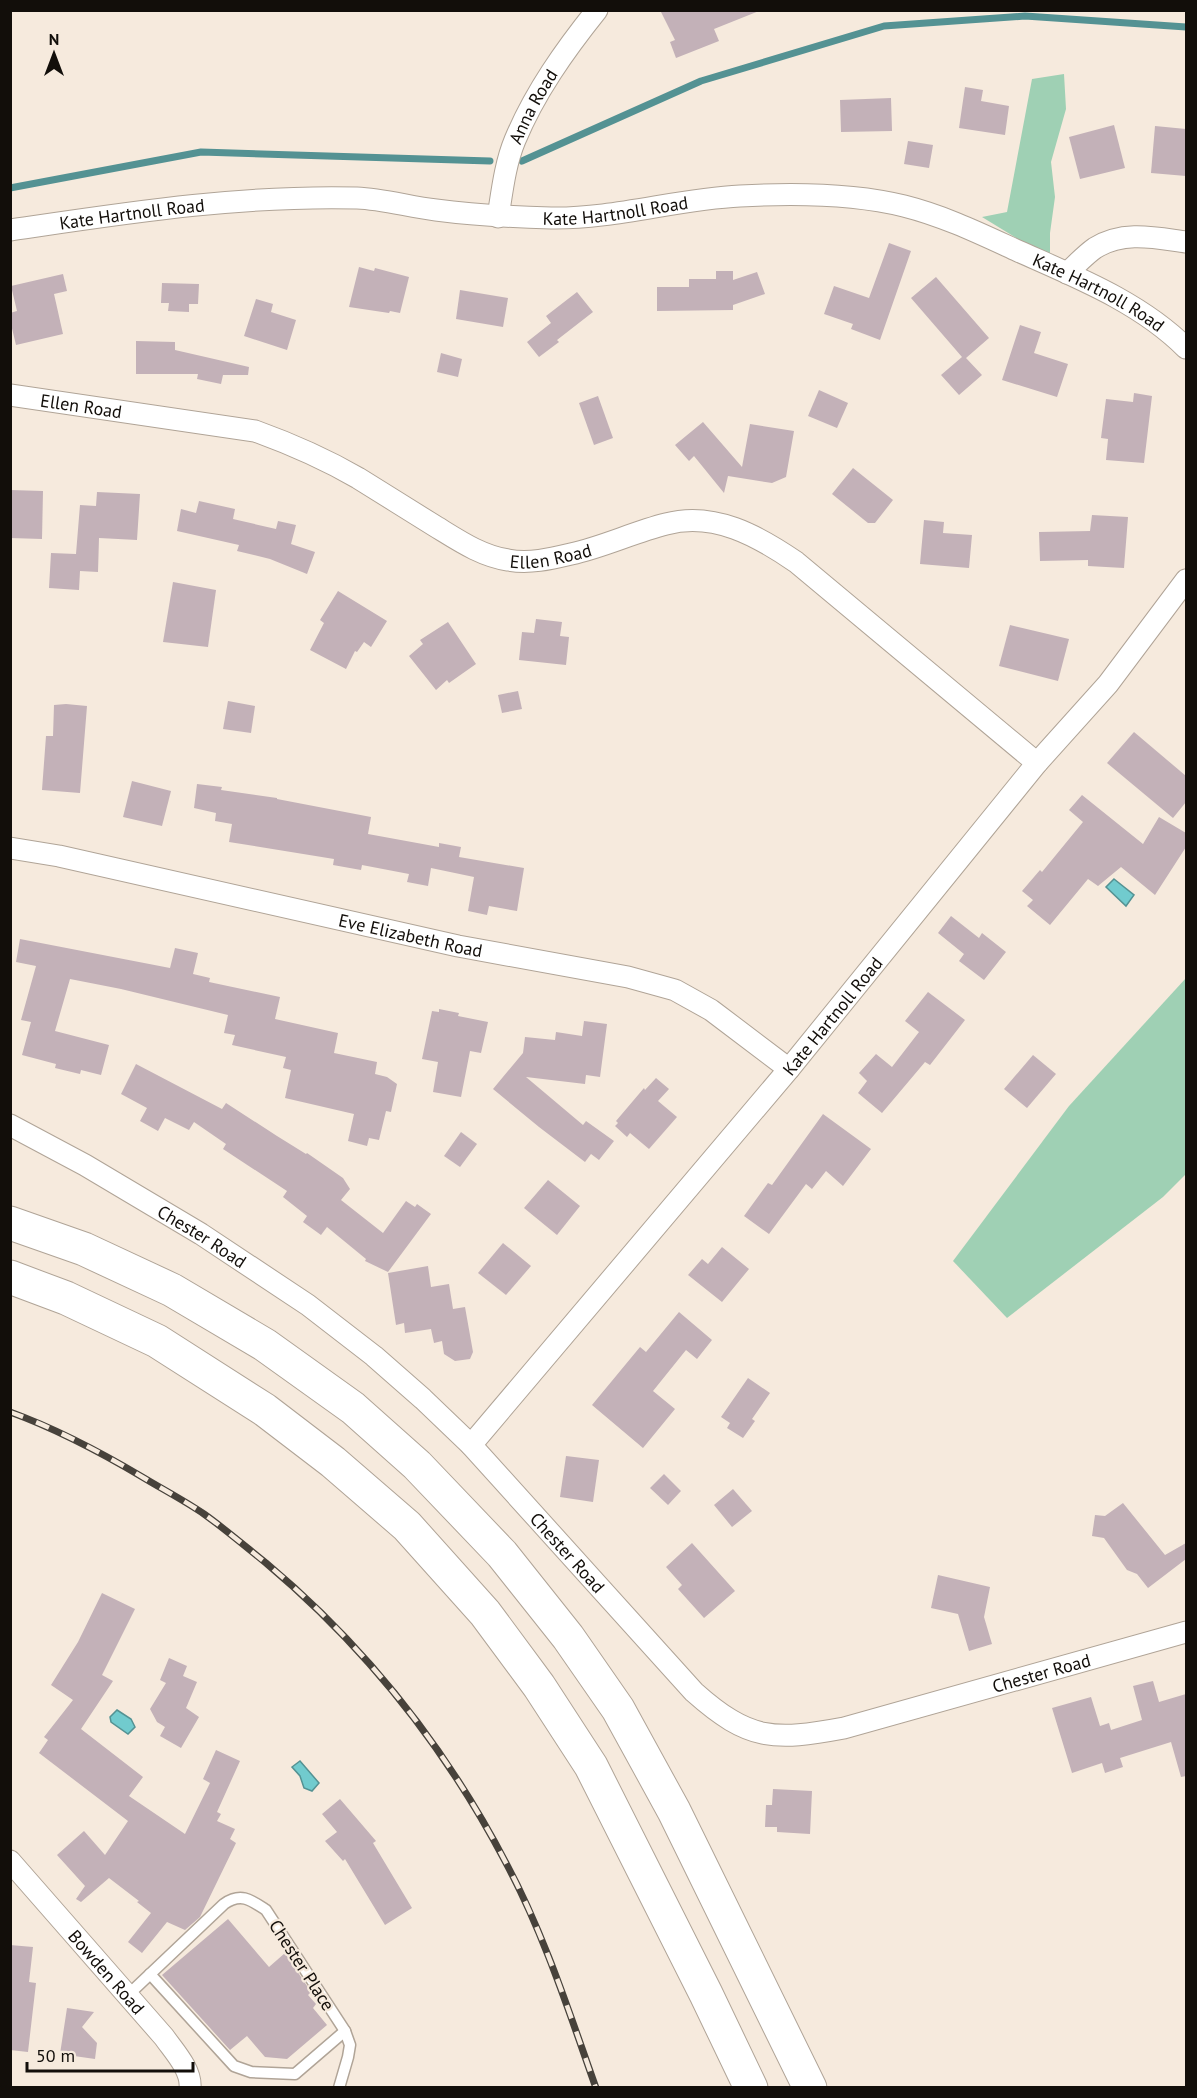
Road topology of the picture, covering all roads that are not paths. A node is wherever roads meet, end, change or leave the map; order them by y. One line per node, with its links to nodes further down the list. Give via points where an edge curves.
1 (597, 10): 2 (street, Anna Road, via 568,45 534,99 506,167)
2 (498, 217): 3 (street, Kate Hartnoll Road, via 362,198 301,198 219,201); 5 (street, Kate Hartnoll Road, via 567,218 736,196 854,198 933,215)
3 (10, 230)
4 (1186, 242): 5 (street, via 1124,238 1097,247)
5 (1067, 273): 6 (street, Kate Hartnoll Road, via 1155,320)
6 (1186, 348)
7 (10, 395): 9 (street, Ellen Road, via 255,431 324,459 493,558 543,560 683,520 712,521 735,528 796,562)
8 (1186, 580): 9 (street, Kate Hartnoll Road, via 1108,684)
9 (1038, 763): 11 (street, Kate Hartnoll Road)
10 (10, 848): 11 (street, Eve Elizabeth Road, via 675,990 711,1010)
11 (789, 1069): 15 (street, Kate Hartnoll Road)
12 (10, 1125): 15 (street, Chester Road, via 191,1228 308,1305 374,1356)
13 (10, 1223): 24 (highway, via 84,1249 172,1290 265,1345 353,1408 409,1458 502,1554 618,1709 674,1810)
14 (10, 1276): 23 (highway, via 158,1341 265,1410 407,1526 485,1613 591,1766)
15 (471, 1445): 16 (street, Chester Road, via 694,1692 712,1708 757,1733 806,1735 844,1728)
16 (1186, 1632)
17 (10, 1861): 19 (street, Bowden Road)
18 (150, 1974): 19 (lane, Chester Place); 20 (lane, via 234,2066 251,2072 295,2074); 20 (lane, Chester Place, via 232,1898 241,1897 266,1910)
19 (127, 1996): 21 (street, Bowden Road, via 180,2059 191,2081)
20 (345, 2031): 22 (lane, Chester Place, via 350,2045)
21 (190, 2088)
22 (339, 2088)
23 (751, 2088)
24 (810, 2088)

